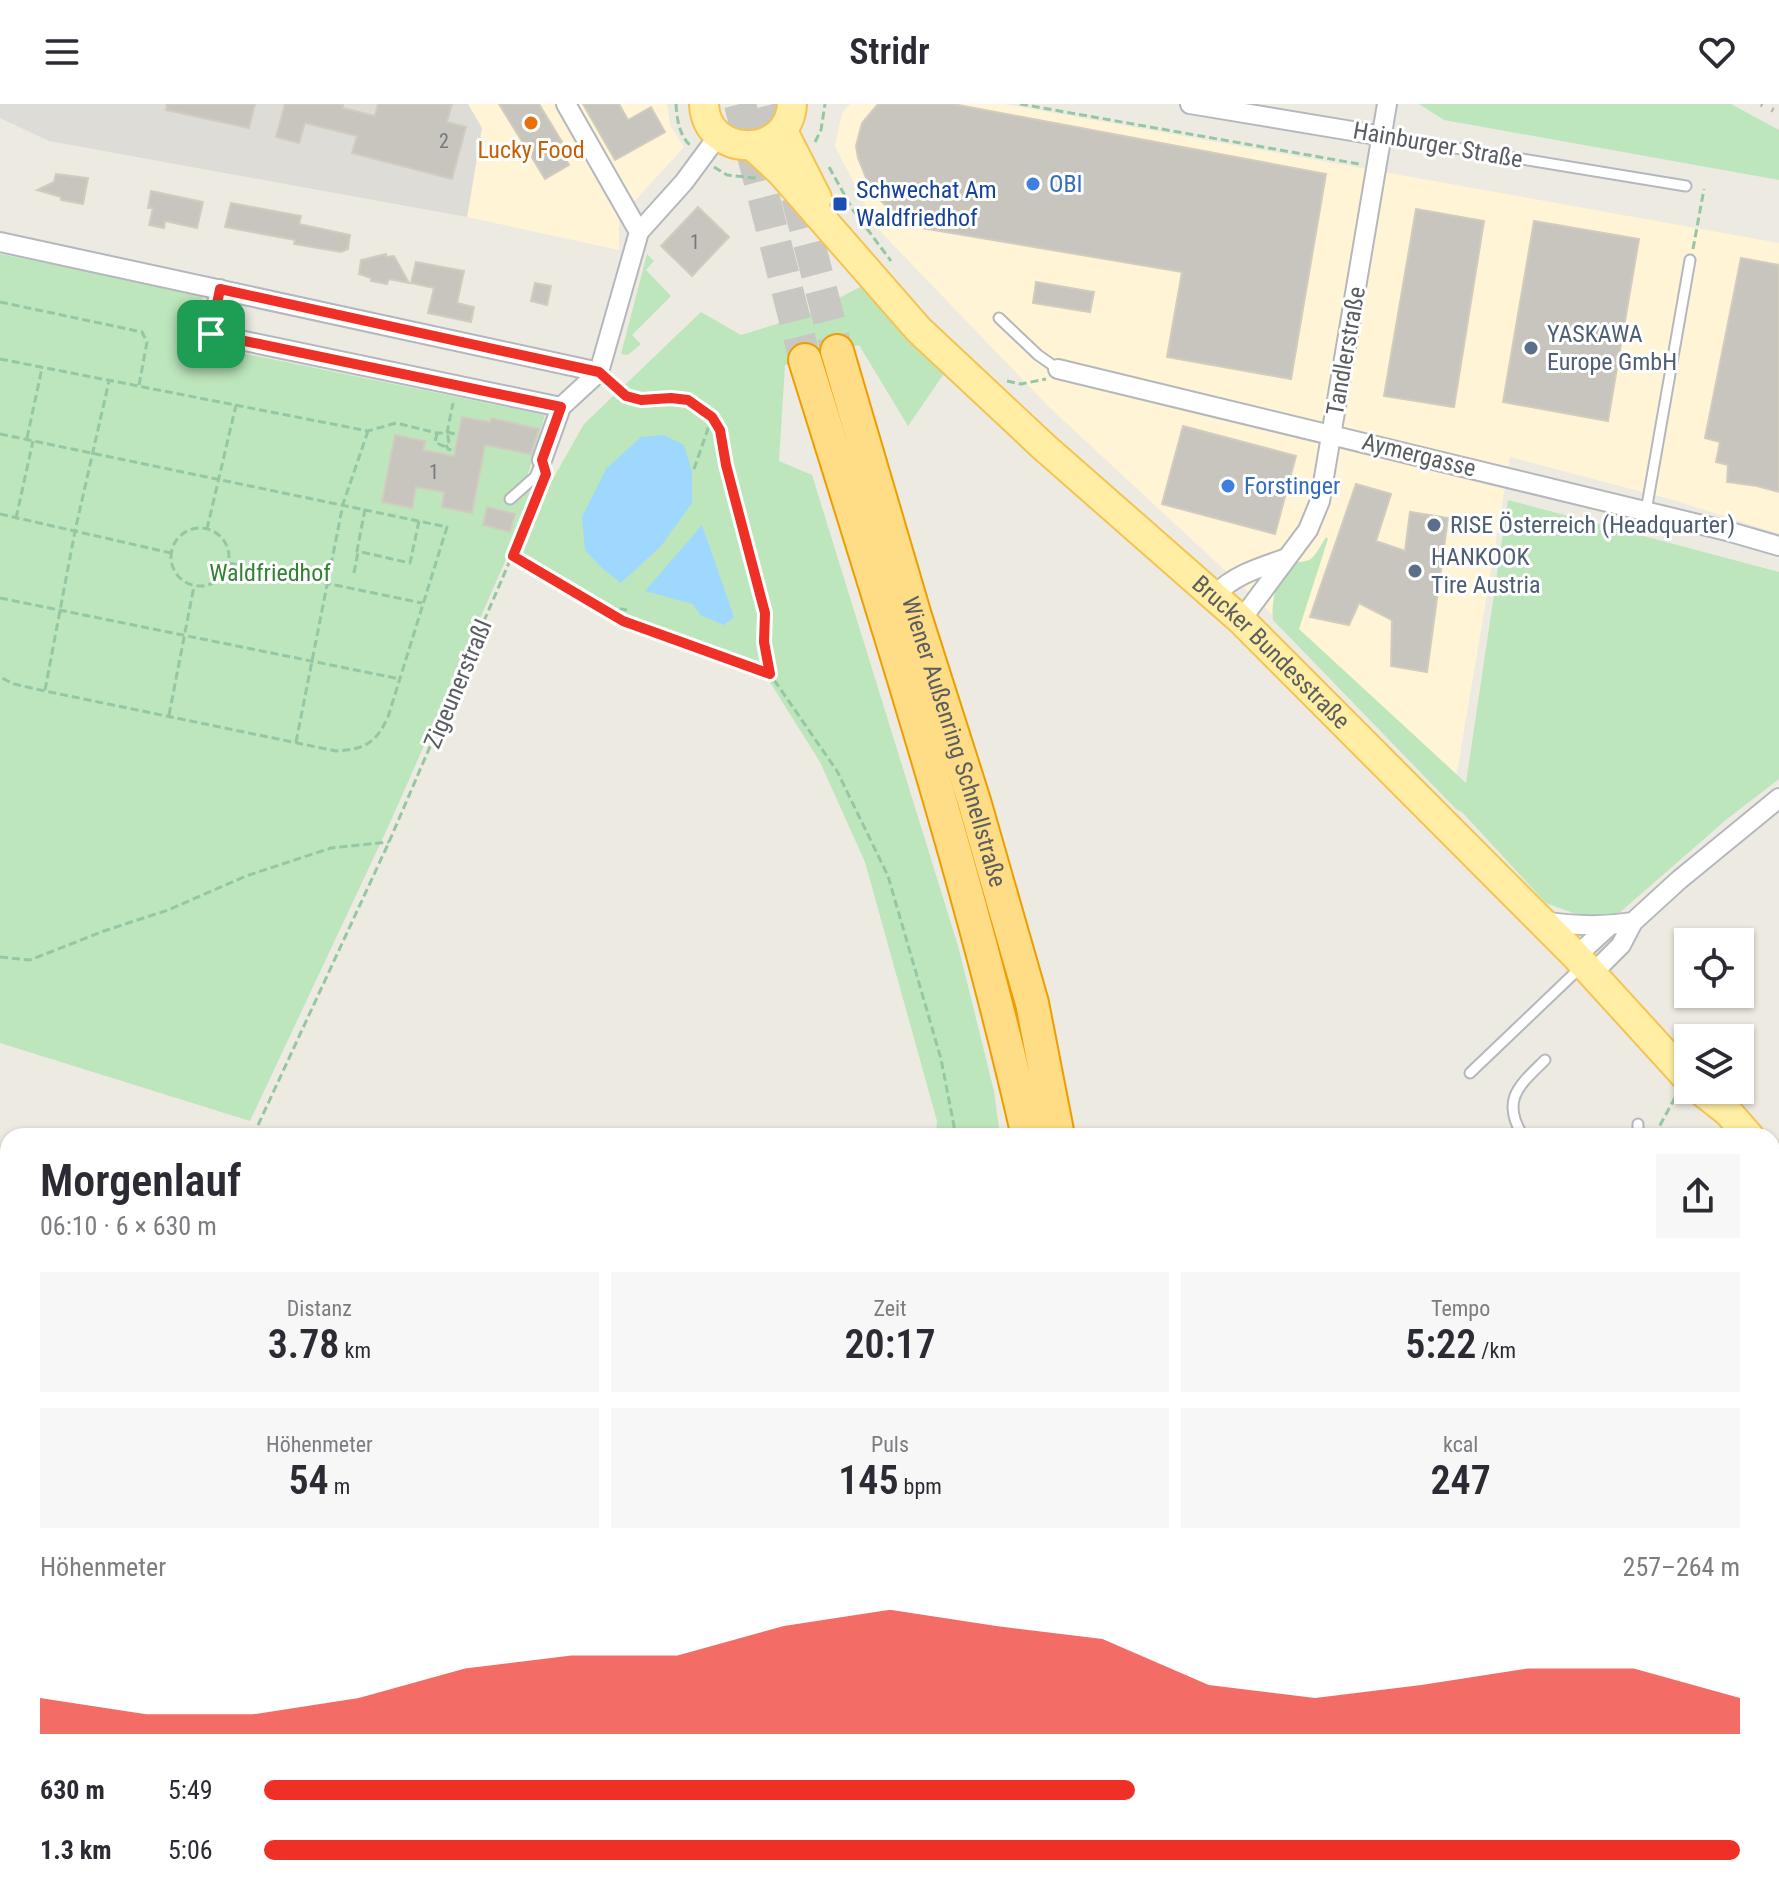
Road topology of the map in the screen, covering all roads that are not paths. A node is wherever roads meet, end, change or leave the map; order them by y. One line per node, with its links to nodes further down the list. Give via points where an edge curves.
1 (566, 104): 11 (street)
2 (704, 104): 7 (main road)
3 (792, 104): 6 (main road)
4 (1190, 104): 8 (street, Hainburger Straße)
5 (1387, 104): 8 (street, Tandlerstraße)
6 (783, 131): 9 (main road); 12 (main road)
7 (718, 136): 9 (main road); 11 (street)
8 (1382, 136): 10 (lane, Hainburger Straße); 22 (street, Tandlerstraße)
9 (754, 147): 12 (main road)
10 (1686, 186)
11 (639, 232): 20 (street)
12 (839, 240): 28 (main road, Brucker Bundesstraße, via 977,386)
13 (0, 242): 15 (street)
14 (1690, 260): 25 (lane)
15 (220, 289): 20 (street); 21 (street, via 211,334)
16 (999, 318): 19 (lane)
17 (837, 351): 44 (highway, Wiener Außenring Schnellstraße, via 1032,1003)
18 (805, 360): 35 (highway, Wiener Außenring Schnellstraße, via 944,811)
19 (1058, 369): 22 (street, Aymergasse)
20 (599, 372): 21 (street)
21 (561, 407): 23 (street)
22 (1332, 434): 25 (street, Aymergasse); 27 (street, Tandlerstraße, via 1320,501 1308,530)
23 (542, 460): 24 (lane, via 535,477)
24 (510, 499)
25 (1646, 511): 26 (street, Aymergasse)
26 (1779, 546)
27 (1287, 558): 28 (street, via 1251,570); 29 (street, Tandlerstraße)
28 (1214, 596): 29 (main road, Brucker Bundesstraße)
29 (1241, 620): 31 (main road, Brucker Bundesstraße)
30 (1779, 798): 32 (street)
31 (1542, 921): 33 (street); 34 (main road, Brucker Bundesstraße)
32 (1633, 922): 33 (street); 34 (street, via 1621,945)
33 (1609, 926): 34 (street)
34 (1584, 964): 37 (main road, Brucker Bundesstraße); 38 (lane)
35 (1010, 1054): 42 (highway, via 1004,1090); 43 (highway, Wiener Außenring Schnellstraße)
36 (1545, 1060): 45 (lane, via 1516,1089 1512,1107)
37 (1674, 1068)
38 (1470, 1073)
39 (1702, 1104): 47 (main road, Brucker Bundesstraße)
40 (1716, 1104): 48 (main road, Brucker Bundesstraße)
41 (1638, 1124): 46 (lane)
42 (1008, 1128)
43 (1026, 1128)
44 (1056, 1128)
45 (1518, 1128)
46 (1638, 1128)
47 (1719, 1128)
48 (1742, 1128)

